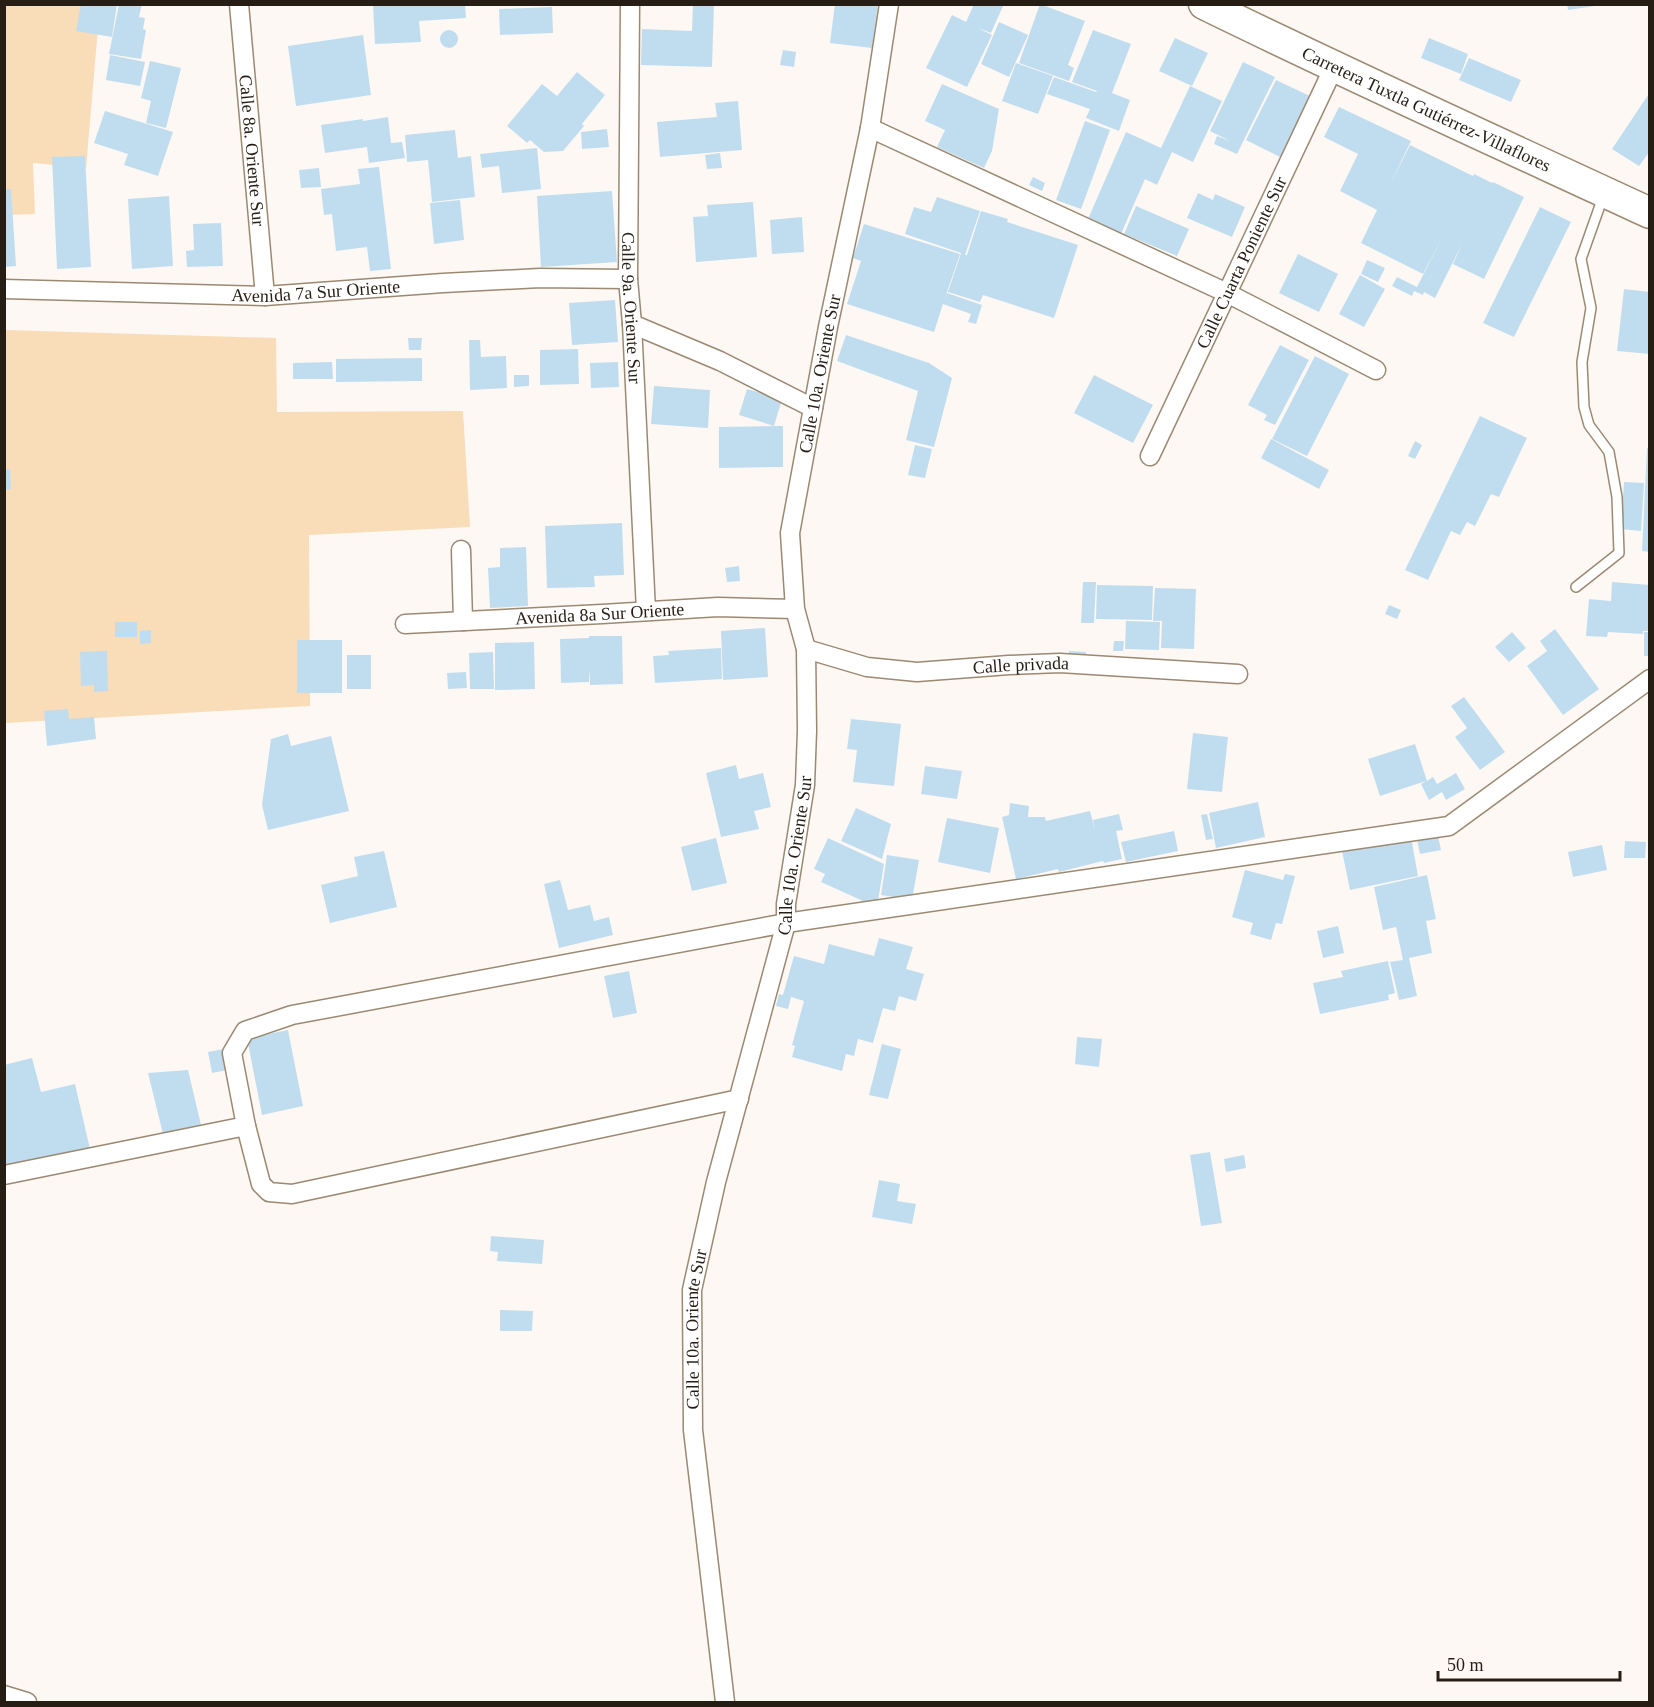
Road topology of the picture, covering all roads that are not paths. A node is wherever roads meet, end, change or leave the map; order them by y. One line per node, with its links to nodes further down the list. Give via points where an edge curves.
1 (239, 4): 12 (street, Calle 8a. Oriente Sur)
2 (630, 4): 9 (street, Calle 9a. Oriente Sur)
3 (889, 4): 6 (street, Calle 10a. Oriente Sur)
4 (1204, 4): 5 (main road, Carretera Tuxtla Gutiérrez-Villaflores)
5 (1334, 68): 7 (main road, Carretera Tuxtla Gutiérrez-Villaflores); 11 (street, Calle Cuarta Poniente Sur)
6 (870, 128): 11 (street); 15 (street, Calle 10a. Oriente Sur)
7 (1604, 192): 8 (main road, Carretera Tuxtla Gutiérrez-Villaflores); 18 (lane, via 1581,260 1591,308 1582,362 1589,425 1609,452 1617,497 1619,553)
8 (1650, 213)
9 (628, 279): 12 (street, Avenida 7a Sur Oriente, via 540,278); 13 (street, Calle 9a. Oriente Sur)
10 (4, 289): 12 (street, Avenida 7a Sur Oriente)
11 (1227, 293): 14 (street); 16 (street, Calle Cuarta Poniente Sur)
12 (266, 296)
13 (632, 324): 15 (street, via 720,361); 20 (street, Calle 9a. Oriente Sur)
14 (1376, 370)
15 (813, 408): 19 (street, Calle 10a. Oriente Sur, via 790,533)
16 (1150, 456)
17 (461, 550): 21 (street)
18 (1576, 587)
19 (795, 609): 20 (street, Avenida 8a Sur Oriente, via 718,607); 23 (street, Calle 10a. Oriente Sur)
20 (646, 611): 21 (street, Avenida 8a Sur Oriente)
21 (464, 621): 22 (street, Avenida 8a Sur Oriente)
22 (405, 624)
23 (806, 649): 24 (street, Calle privada, via 867,667 916,672 1060,663); 26 (street, Calle 10a. Oriente Sur, via 805,785)
24 (1238, 674)
25 (1650, 679): 26 (street, via 1449,826)
26 (786, 923): 27 (street, Calle 10a. Oriente Sur); 28 (street, via 292,1015 245,1032 232,1053)
27 (739, 1099): 28 (street, via 292,1194 269,1192 261,1184); 32 (street, Calle 10a. Oriente Sur, via 692,1290 693,1430)
28 (246, 1126): 29 (street)
29 (4, 1175)
30 (4, 1695): 31 (street)
31 (27, 1702)
32 (725, 1702)

